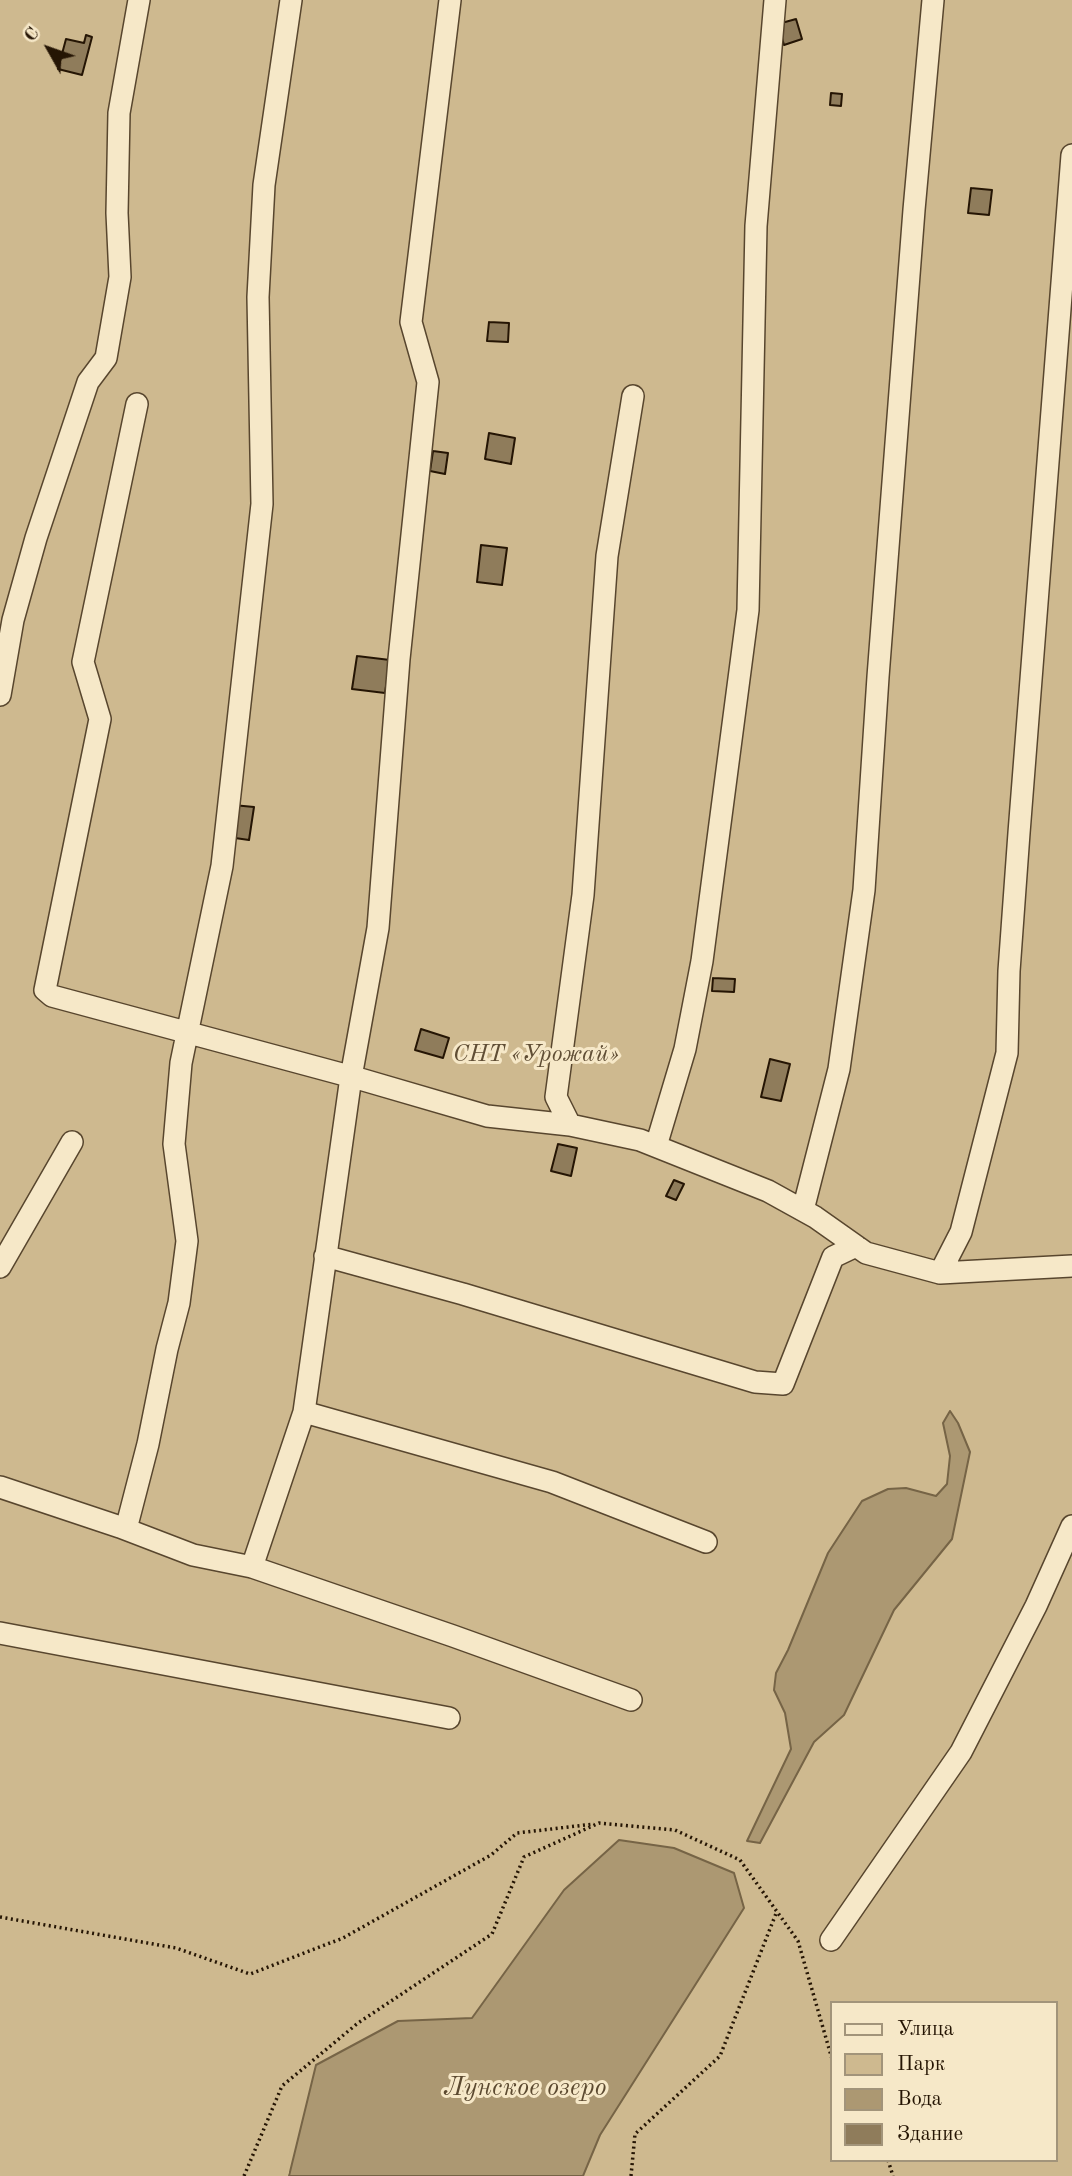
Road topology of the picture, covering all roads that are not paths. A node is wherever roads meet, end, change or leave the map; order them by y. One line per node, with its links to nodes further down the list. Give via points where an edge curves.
1 (139, 0): 9 (street, via 118,113 120,277 106,358 88,382 36,538 13,620)
2 (291, 0): 10 (street, via 264,185 258,297 262,504 222,866)
3 (450, 0): 11 (street, via 411,322 428,382 399,659 378,928)
4 (775, 0): 14 (street, via 757,226 748,610 702,961 685,1049)
5 (933, 0): 15 (street, via 864,890 839,1069)
6 (1072, 155): 20 (street, via 1018,833 1007,1053 961,1232)
7 (633, 396): 12 (street, via 607,556 583,895 556,1097)
8 (137, 404): 10 (street, via 83,662 100,719 45,990 52,996)
9 (0, 695)
10 (188, 1034): 11 (street); 24 (street, via 174,1144 187,1241 180,1303)
11 (351, 1077): 12 (street, via 486,1116); 17 (street)
12 (570, 1125): 14 (street)
13 (72, 1142): 19 (street)
14 (656, 1146): 15 (street)
15 (803, 1210): 16 (street)
16 (856, 1246): 17 (street, via 833,1256 783,1384 755,1382); 20 (street, via 866,1253)
17 (326, 1256): 21 (street)
18 (1072, 1266): 20 (street)
19 (0, 1267)
20 (940, 1273)
21 (304, 1412): 25 (street, via 552,1482); 26 (street)
22 (0, 1487): 24 (street)
23 (1072, 1526): 30 (street, via 961,1752)
24 (126, 1529): 26 (street, via 193,1555)
25 (706, 1542)
26 (251, 1567): 28 (street)
27 (0, 1633): 29 (street)
28 (631, 1700)
29 (449, 1718)
30 (831, 1940)

